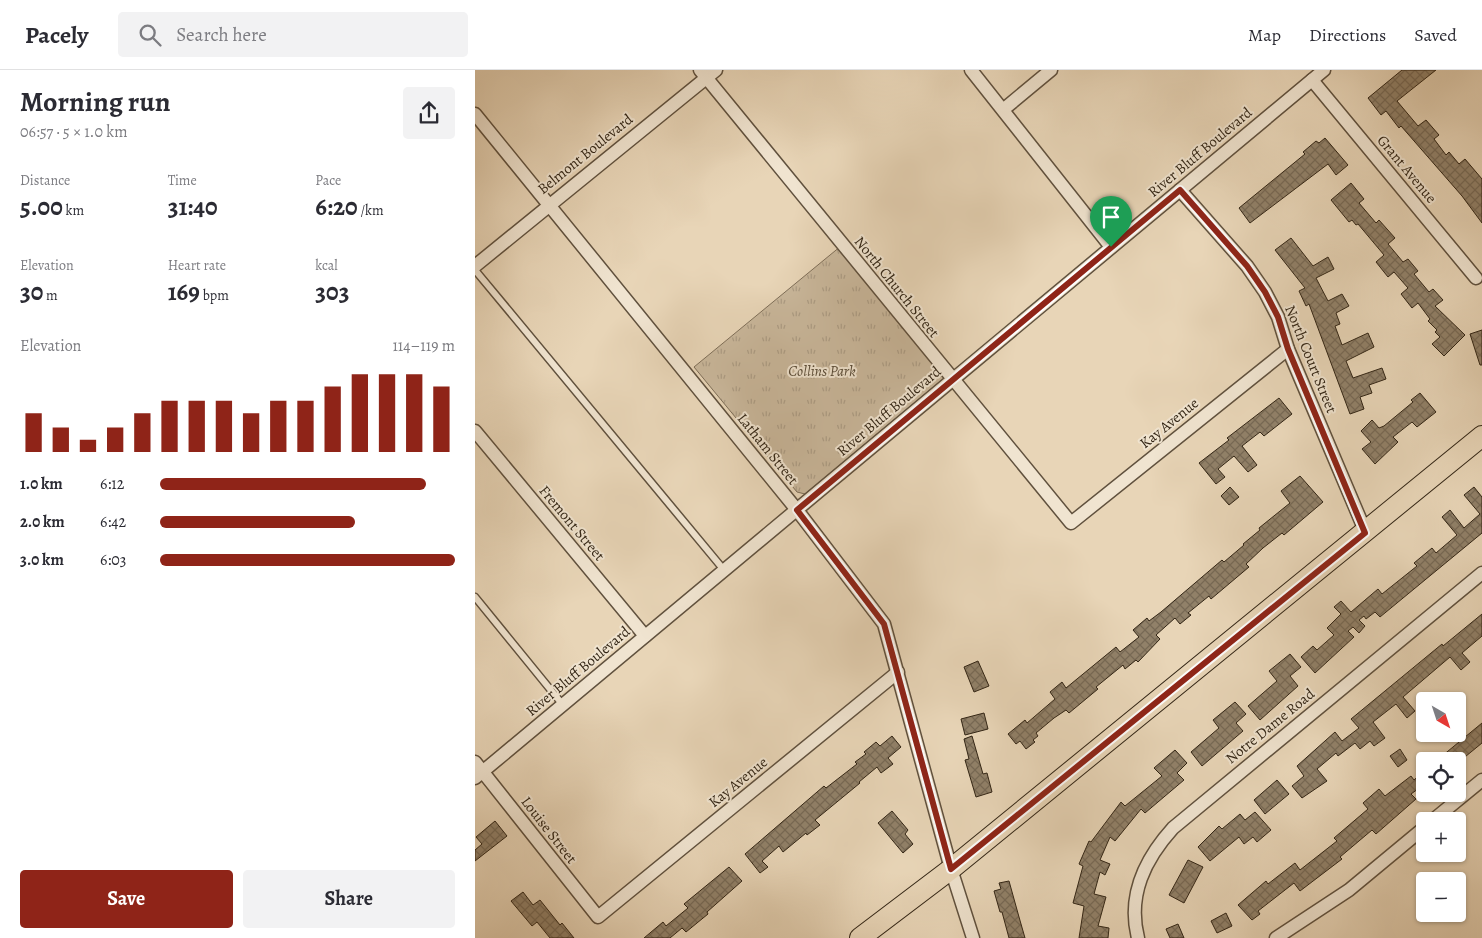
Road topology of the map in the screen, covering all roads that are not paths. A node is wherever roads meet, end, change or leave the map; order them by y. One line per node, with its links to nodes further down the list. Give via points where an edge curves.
1 (971, 70): 6 (street)
2 (1051, 70): 6 (street)
3 (1324, 70): 5 (street, River Bluff Boulevard)
4 (707, 73): 9 (street, Belmont Boulevard); 15 (street, North Church Street)
5 (1312, 80): 8 (street, River Bluff Boulevard); 13 (street, Grant Avenue)
6 (1003, 109): 10 (street)
7 (475, 114): 9 (street, Latham Street)
8 (1180, 190): 10 (street, River Bluff Boulevard); 14 (street, North Court Street, via 1247,266 1265,292 1278,317)
9 (549, 204): 11 (street, Belmont Boulevard); 18 (street, Latham Street)
10 (1111, 247): 15 (street, River Bluff Boulevard)
11 (475, 266)
12 (475, 270): 21 (lane)
13 (1476, 278)
14 (1288, 349): 19 (street, Kay Avenue); 20 (street, North Court Street)
15 (952, 380): 18 (street, River Bluff Boulevard); 19 (street, North Church Street)
16 (475, 432): 24 (street, Fremont Street)
17 (1482, 436): 20 (main road)
18 (797, 510): 21 (street, River Bluff Boulevard); 25 (street, Latham Street, via 884,624)
19 (1071, 523)
20 (1365, 533): 31 (main road)
21 (724, 570): 24 (street, River Bluff Boulevard)
22 (1482, 573): 35 (street, Notre Dame Road, via 1173,828 1145,864 1138,886 1135,906)
23 (475, 597): 26 (lane)
24 (645, 636): 26 (street, River Bluff Boulevard)
25 (898, 672): 31 (street, Latham Street); 32 (street, Kay Avenue)
26 (563, 705): 27 (street, River Bluff Boulevard)
27 (478, 770): 32 (street, Louise Street)
28 (1482, 780): 29 (street)
29 (1443, 812)
30 (1416, 834): 36 (street, via 1349,890)
31 (951, 869): 33 (main road); 34 (street, Latham Street)
32 (598, 917)
33 (860, 938)
34 (973, 938)
35 (1138, 938)
36 (1276, 938)

